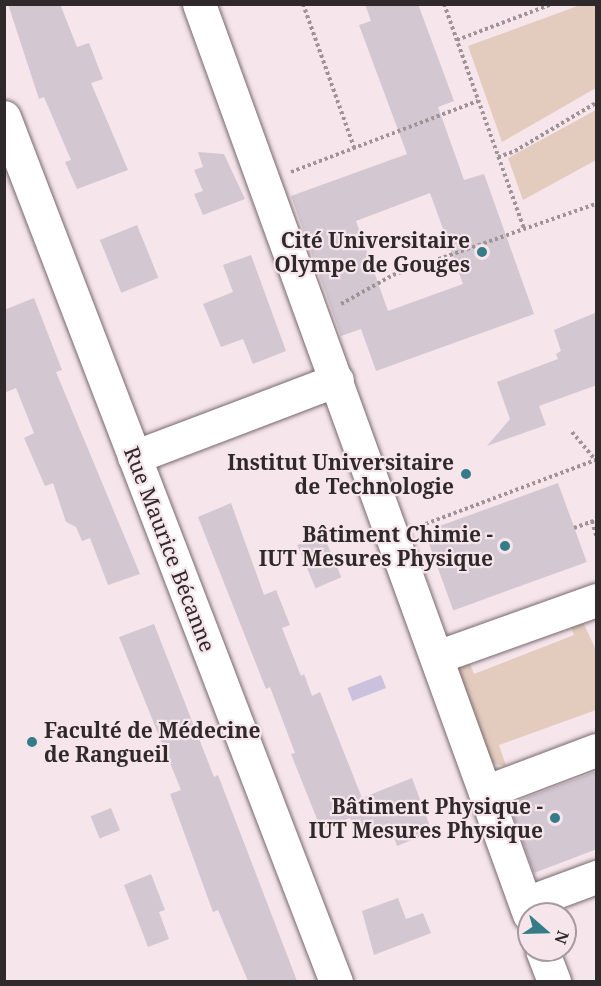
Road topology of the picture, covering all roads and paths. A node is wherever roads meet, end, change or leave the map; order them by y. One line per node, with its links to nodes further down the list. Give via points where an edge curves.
1 (198, 4): 11 (street)
2 (303, 4): 9 (path)
3 (444, 4): 5 (path)
4 (552, 4): 5 (path)
5 (457, 40): 6 (path)
6 (478, 101): 9 (path); 10 (path)
7 (597, 103): 10 (path)
8 (4, 117): 17 (street, Rue Maurice Bécanne)
9 (355, 150): 11 (path)
10 (498, 157): 13 (path)
11 (263, 181): 14 (street)
12 (597, 204): 13 (path)
13 (524, 229): 14 (path, via 393,275)
14 (314, 319): 15 (street)
15 (337, 380): 17 (street); 22 (street)
16 (572, 432): 18 (path)
17 (134, 456): 31 (street, Rue Maurice Bécanne)
18 (596, 460): 22 (path)
19 (594, 521): 20 (path); 21 (path)
20 (574, 528)
21 (597, 535)
22 (393, 536): 24 (street)
23 (597, 600): 24 (street)
24 (437, 657): 26 (street)
25 (597, 750): 26 (street)
26 (485, 792): 28 (street)
27 (597, 877): 29 (street)
28 (524, 902)
29 (542, 902)
30 (547, 962): 32 (street)
31 (336, 981)
32 (554, 981)

